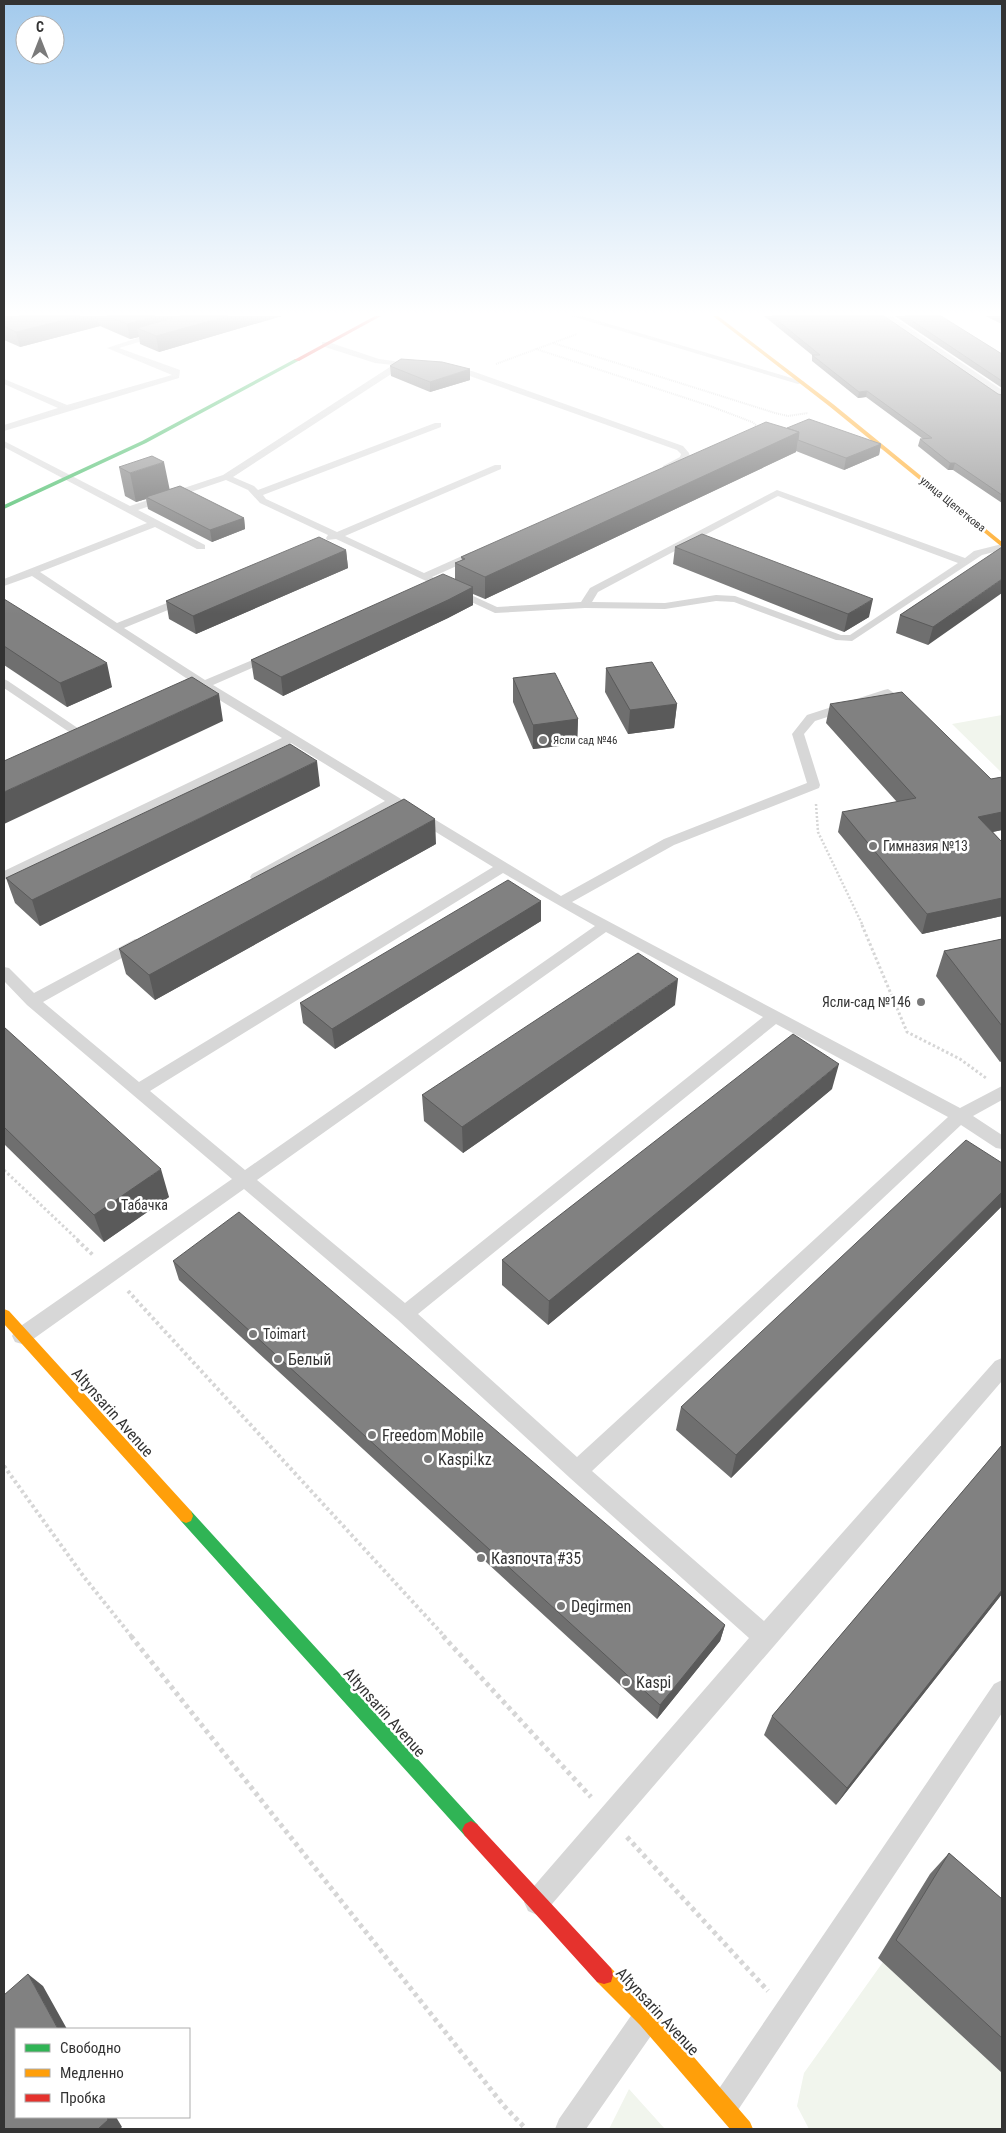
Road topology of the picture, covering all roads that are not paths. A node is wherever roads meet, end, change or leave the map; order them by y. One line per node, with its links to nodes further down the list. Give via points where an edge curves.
1 (43, 416): 7 (lane)
2 (193, 416): 12 (main road)
3 (321, 416): 11 (lane)
4 (589, 416): 10 (lane, via 680,448 685,453 685,458)
5 (844, 416): 19 (main road, улица Щепеткова)
6 (438, 425): 13 (lane)
7 (4, 428)
8 (4, 444): 12 (lane)
9 (498, 467): 17 (lane)
10 (658, 472)
11 (226, 476): 13 (lane, via 251,488); 15 (lane)
12 (70, 478): 14 (main road); 15 (lane)
13 (256, 494): 17 (lane, via 263,501)
14 (4, 507)
15 (131, 510): 16 (lane)
16 (156, 523): 20 (lane); 23 (lane)
17 (336, 536): 18 (lane); 25 (lane)
18 (318, 544)
19 (1002, 546): 22 (lane, via 978,553)
20 (200, 547)
21 (486, 549): 25 (lane)
22 (966, 562): 27 (lane, via 852,638 840,638 735,599 716,598 665,606); 27 (lane, via 777,493 594,590)
23 (33, 572): 24 (lane); 28 (lane)
24 (4, 583)
25 (429, 583): 27 (lane, via 495,610)
26 (198, 594): 28 (lane)
27 (585, 605)
28 (116, 627): 31 (lane)
29 (284, 650): 31 (lane)
30 (4, 682): 34 (lane)
31 (204, 685): 32 (lane); 35 (lane)
32 (186, 693)
33 (888, 693): 40 (lane, via 811,718 798,734 814,785 669,842)
34 (85, 737)
35 (292, 738): 36 (lane); 38 (lane)
36 (396, 801): 37 (lane); 39 (lane)
37 (502, 866): 40 (lane); 47 (lane)
38 (4, 876)
39 (248, 882)
40 (561, 902): 41 (lane)
41 (606, 926): 45 (lane); 50 (lane)
42 (153, 934): 44 (lane)
43 (4, 972): 44 (lane)
44 (32, 1001): 47 (lane)
45 (774, 1017): 48 (lane); 51 (lane)
46 (995, 1086): 48 (lane)
47 (138, 1090): 50 (lane)
48 (960, 1116): 49 (lane); 55 (lane)
49 (1002, 1143)
50 (245, 1179): 51 (lane); 53 (lane)
51 (405, 1314): 55 (lane)
52 (4, 1316): 53 (main road, Altynsarin Avenue)
53 (22, 1336): 58 (main road, Altynsarin Avenue)
54 (1002, 1367): 56 (lane)
55 (577, 1472): 56 (lane)
56 (765, 1637): 58 (lane)
57 (1002, 1692): 60 (lane)
58 (536, 1902): 59 (main road, Altynsarin Avenue)
59 (647, 2018): 60 (main road, Altynsarin Avenue); 61 (lane)
60 (723, 2108): 62 (main road, Altynsarin Avenue)
61 (569, 2129)
62 (743, 2129)

